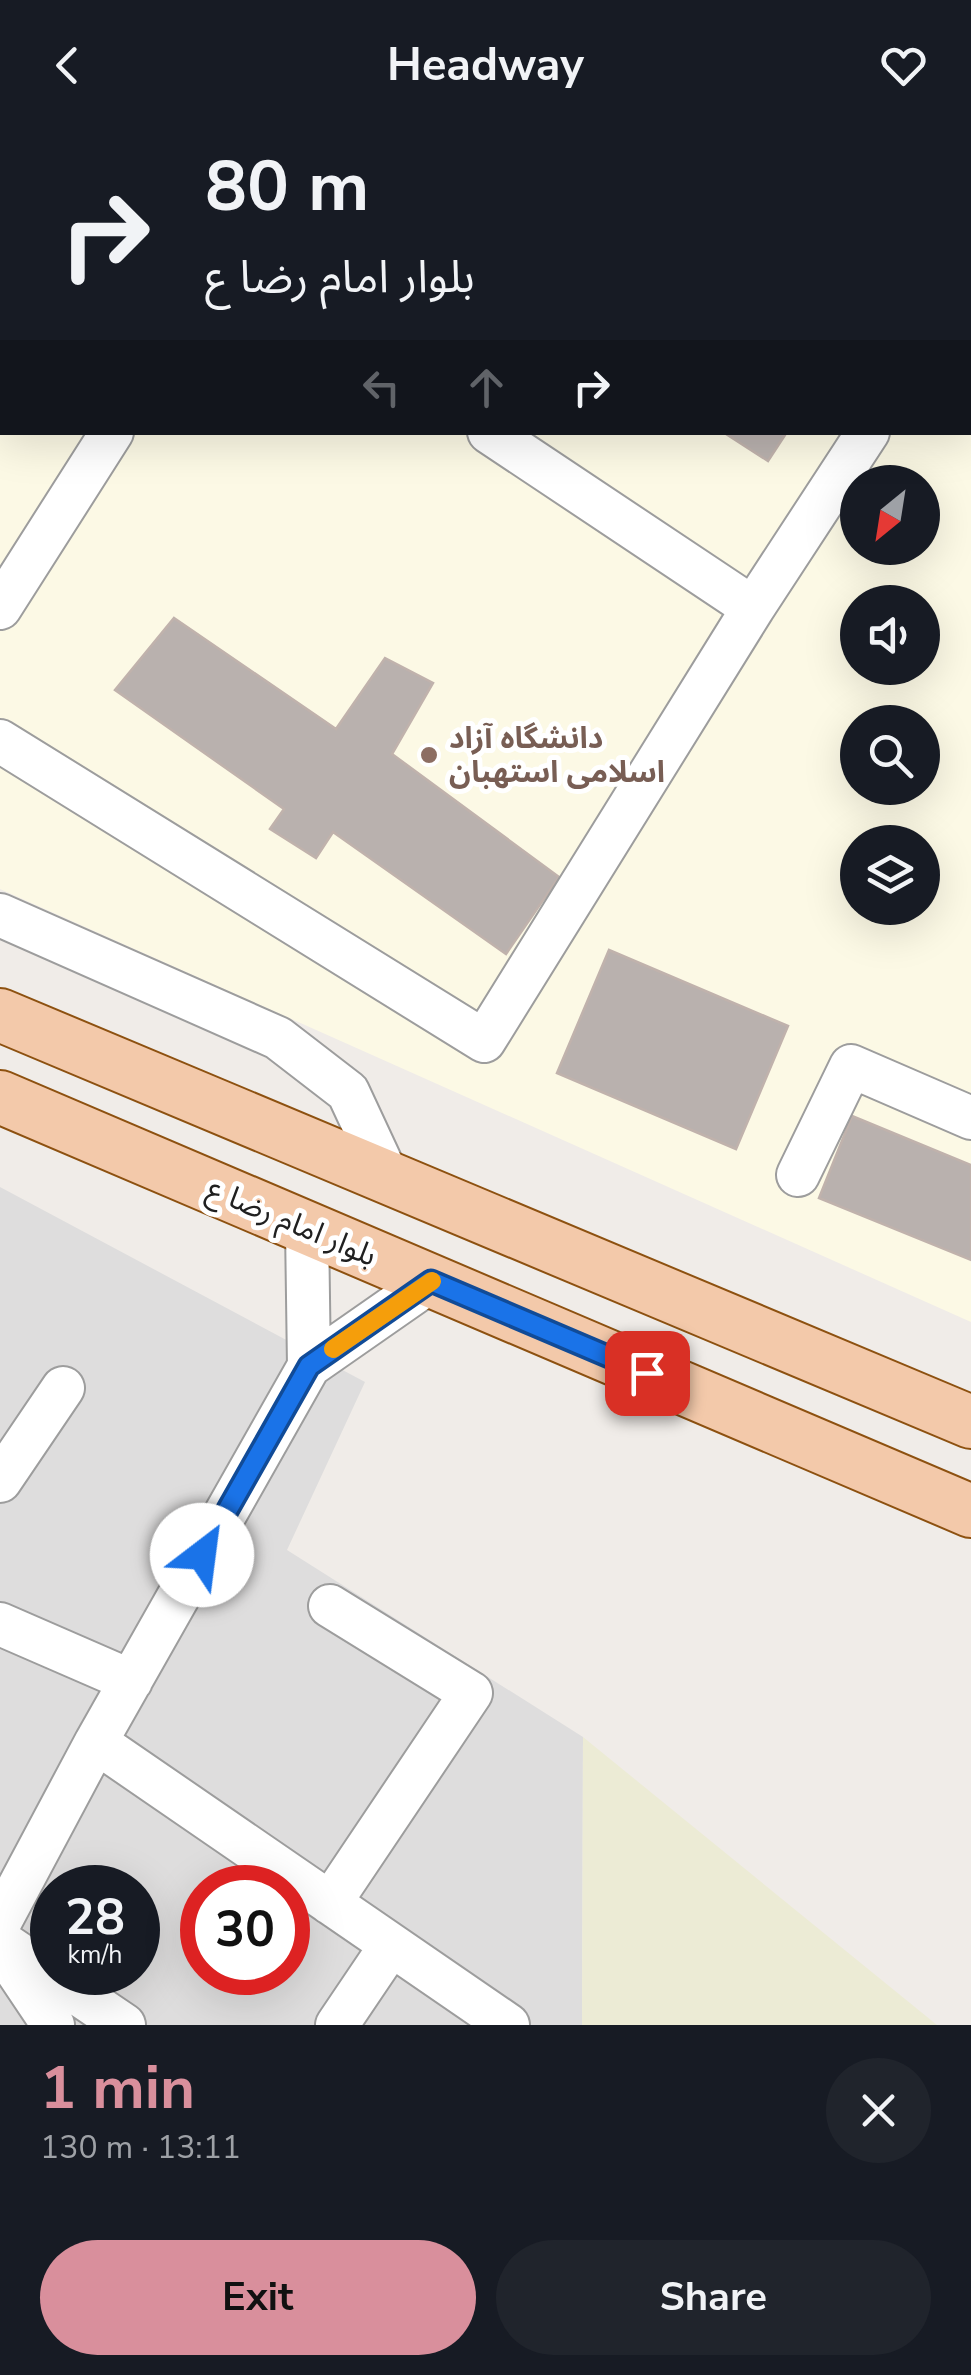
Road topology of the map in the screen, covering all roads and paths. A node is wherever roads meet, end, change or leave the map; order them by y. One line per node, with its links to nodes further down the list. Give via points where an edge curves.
1 (110, 435): 4 (street)
2 (494, 435): 5 (street)
3 (866, 435): 5 (street)
4 (0, 608)
5 (754, 608): 6 (street, via 484,1041)
6 (0, 741)
7 (0, 915): 12 (street, via 278,1038 348,1092)
8 (0, 1015): 12 (main road)
9 (0, 1097): 13 (main road, بلوار امام رضا ع)
10 (971, 1118): 11 (street, via 851,1066)
11 (798, 1176)
12 (388, 1178): 17 (main road)
13 (307, 1228): 14 (main road, بلوار امام رضا ع); 15 (street)
14 (431, 1281): 15 (street); 19 (main road, بلوار امام رضا ع)
15 (309, 1366): 22 (street)
16 (62, 1388): 18 (street)
17 (971, 1422)
18 (0, 1482)
19 (971, 1511)
20 (330, 1606): 24 (street, via 470,1693)
21 (0, 1624): 22 (street)
22 (130, 1682): 23 (street)
23 (96, 1742): 24 (street); 25 (street)
24 (330, 1903): 27 (street)
25 (0, 1922)
26 (0, 1944): 28 (street); 29 (street)
27 (391, 1945): 30 (street); 31 (street)
28 (53, 2025)
29 (124, 2025)
30 (337, 2025)
31 (508, 2025)

